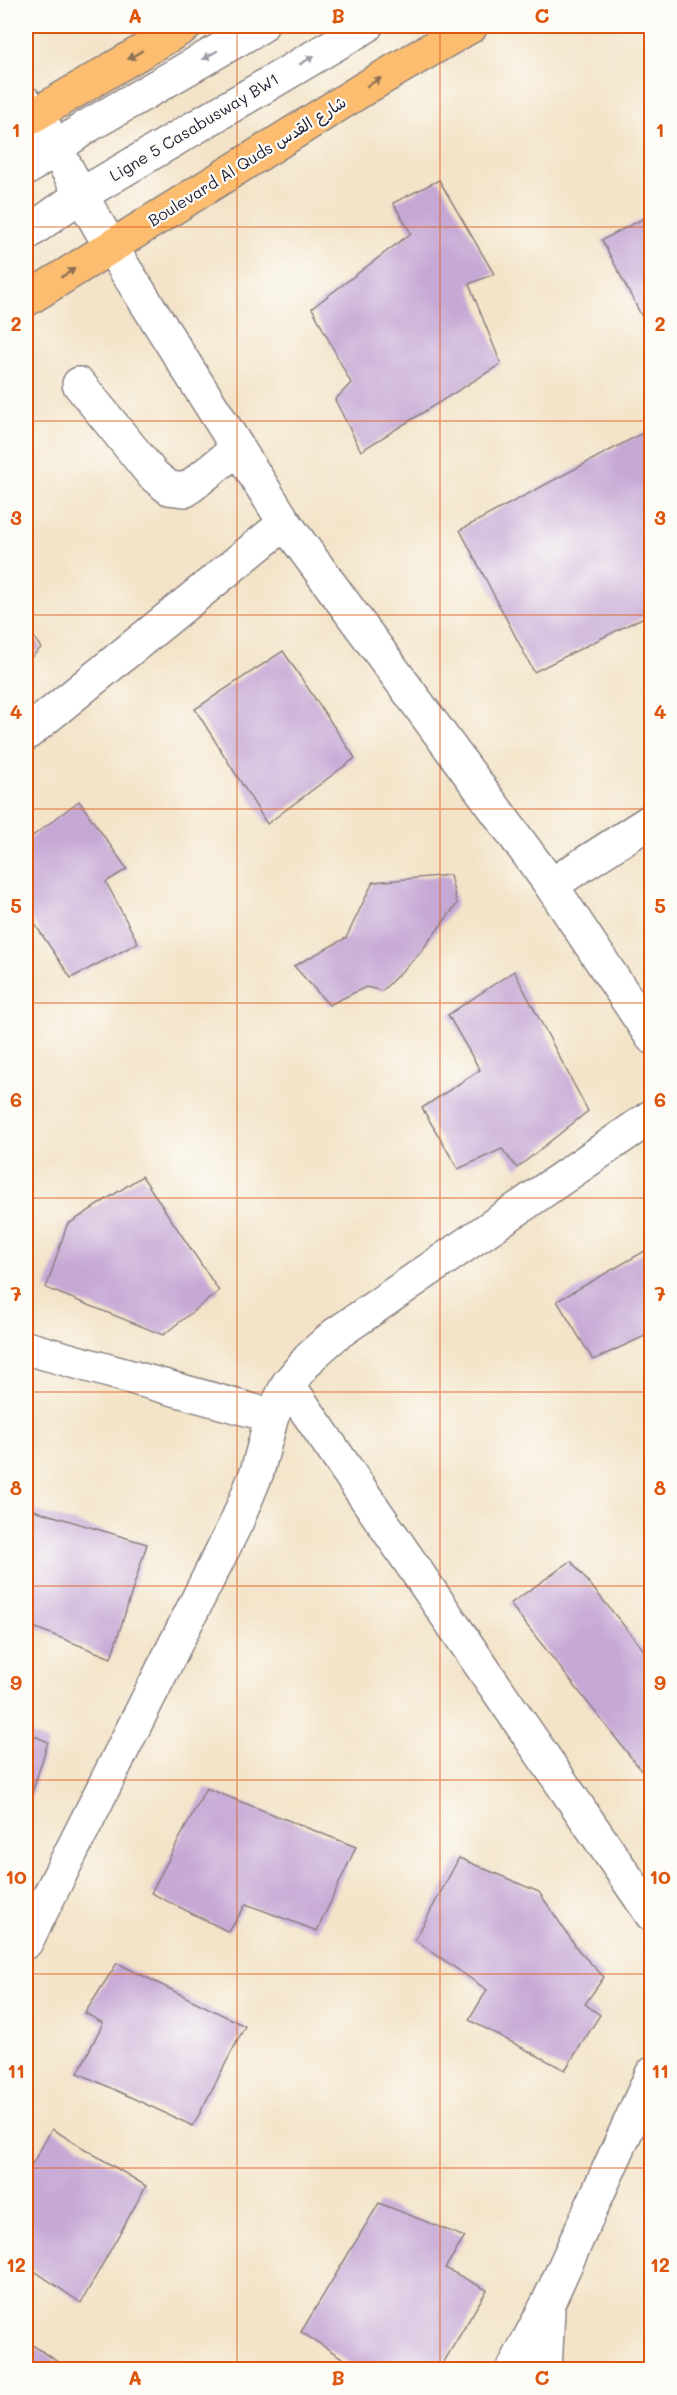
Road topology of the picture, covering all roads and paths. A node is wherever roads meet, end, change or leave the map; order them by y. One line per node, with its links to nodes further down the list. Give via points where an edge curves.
1 (185, 26): 5 (main road, one-way to 5)
2 (261, 26): 6 (street, one-way to 6, via 86,126)
3 (366, 26): 8 (street, Ligne 5 Casabusway BW1, one-way to 3)
4 (471, 26): 10 (main road, Boulevard Al Quds شارع القدس, one-way to 4, via 365,87)
5 (29, 112): 6 (street)
6 (56, 148): 7 (street); 8 (street)
7 (26, 169)
8 (81, 195): 9 (street, Ligne 5 Casabusway BW1); 10 (street)
9 (26, 234)
10 (111, 247): 11 (main road, Boulevard Al Quds شارع القدس, one-way to 10); 13 (street)
11 (26, 300)
12 (79, 384): 13 (street, via 153,475 169,488 186,490)
13 (237, 450): 14 (street)
14 (285, 523): 15 (street); 17 (street)
15 (26, 734)
16 (651, 820): 17 (street)
17 (550, 885): 18 (street)
18 (651, 1037)
19 (651, 1116): 21 (street, via 336,1334)
20 (26, 1348): 22 (street)
21 (288, 1384): 22 (street); 23 (street)
22 (272, 1416): 24 (street, via 257,1472 237,1521)
23 (651, 1915)
24 (26, 1942)
25 (651, 2074): 26 (street)
26 (548, 2303): 27 (street); 28 (street)
27 (513, 2370)
28 (545, 2370)

